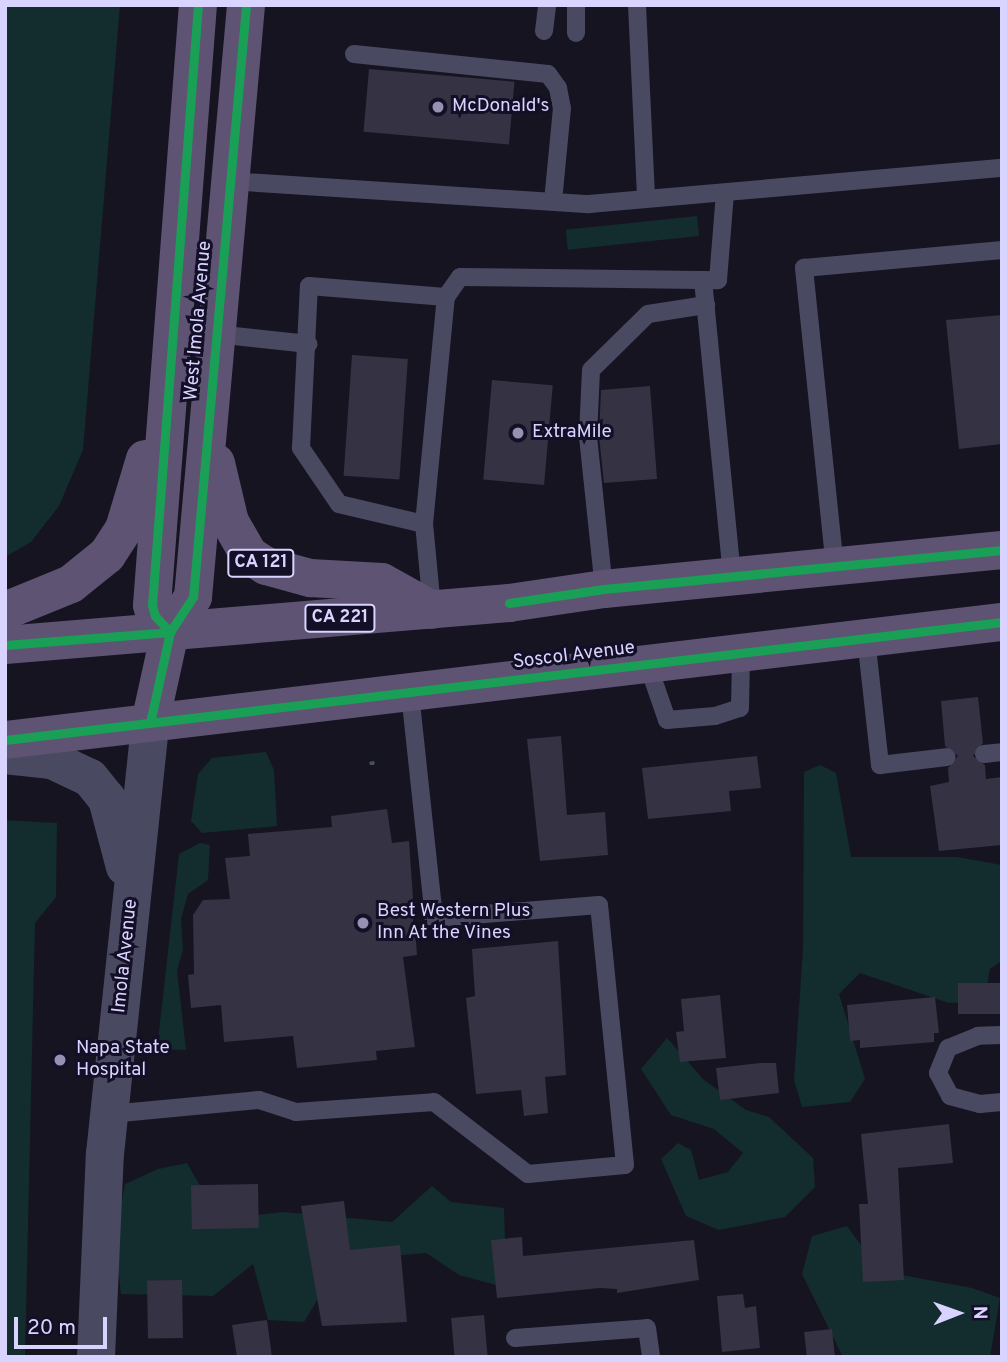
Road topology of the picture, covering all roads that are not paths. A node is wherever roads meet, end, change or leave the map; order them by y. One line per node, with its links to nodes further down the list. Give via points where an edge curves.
1 (198, 5): 15 (main road, West Imola Avenue)
2 (246, 5): 10 (main road, West Imola Avenue / CA 121)
3 (547, 5): 6 (lane)
4 (576, 5): 7 (lane)
5 (638, 5): 12 (lane)
6 (544, 30)
7 (576, 33)
8 (354, 54): 13 (lane, via 527,68 548,74 558,88 562,108)
9 (1002, 168): 11 (lane)
10 (229, 181): 13 (lane); 19 (main road, West Imola Avenue / CA 121)
11 (725, 192): 12 (lane); 16 (lane, via 719,280)
12 (646, 199): 13 (lane)
13 (553, 202)
14 (1002, 250): 24 (lane, via 804,268)
15 (175, 263): 28 (main road, via 145,463 124,529 107,555 84,576); 30 (main road, West Imola Avenue, via 152,605 155,616)
16 (703, 279): 17 (lane, via 460,277); 18 (lane)
17 (446, 297): 20 (lane, via 309,286); 22 (lane)
18 (706, 305): 25 (lane); 26 (lane, via 648,314 591,370 588,436)
19 (216, 334): 20 (lane); 21 (main road, West Imola Avenue / CA 121)
20 (308, 344): 22 (lane, via 301,448 339,504)
21 (211, 395): 27 (main road, CA 121, via 221,488 230,522 245,552 266,566 310,578 382,582); 30 (main road, West Imola Avenue, via 193,597)
22 (424, 524): 27 (lane)
23 (1002, 550): 24 (main road)
24 (835, 568): 25 (main road)
25 (732, 578): 26 (main road)
26 (604, 589): 27 (main road, CA 221)
27 (432, 610): 30 (main road, CA 221)
28 (5, 611)
29 (1002, 622): 31 (main road, Soscol Avenue)
30 (170, 632): 32 (main road, CA 221); 36 (main road, West Imola Avenue)
31 (866, 638): 33 (main road, Soscol Avenue); 39 (lane, via 880,765)
32 (5, 645)
33 (741, 653): 34 (main road, Soscol Avenue); 34 (lane, via 740,708 715,716 667,720)
34 (648, 665): 35 (main road, Soscol Avenue)
35 (410, 694): 36 (main road, Soscol Avenue); 43 (lane, via 434,918 599,905 625,1165 528,1174 434,1102 296,1112 259,1100)
36 (150, 723): 37 (main road, Soscol Avenue); 40 (street, Imola Avenue)
37 (5, 740)
38 (5, 755): 40 (street, via 68,764 100,788 112,811)
39 (947, 757)
40 (132, 900): 43 (street, Imola Avenue)
41 (1002, 1035): 42 (lane, via 978,1036 948,1048 938,1073 950,1096 980,1104)
42 (1002, 1102)
43 (110, 1114): 45 (street, Imola Avenue)
44 (515, 1338): 46 (lane, via 647,1328)
45 (96, 1357)
46 (651, 1357)

